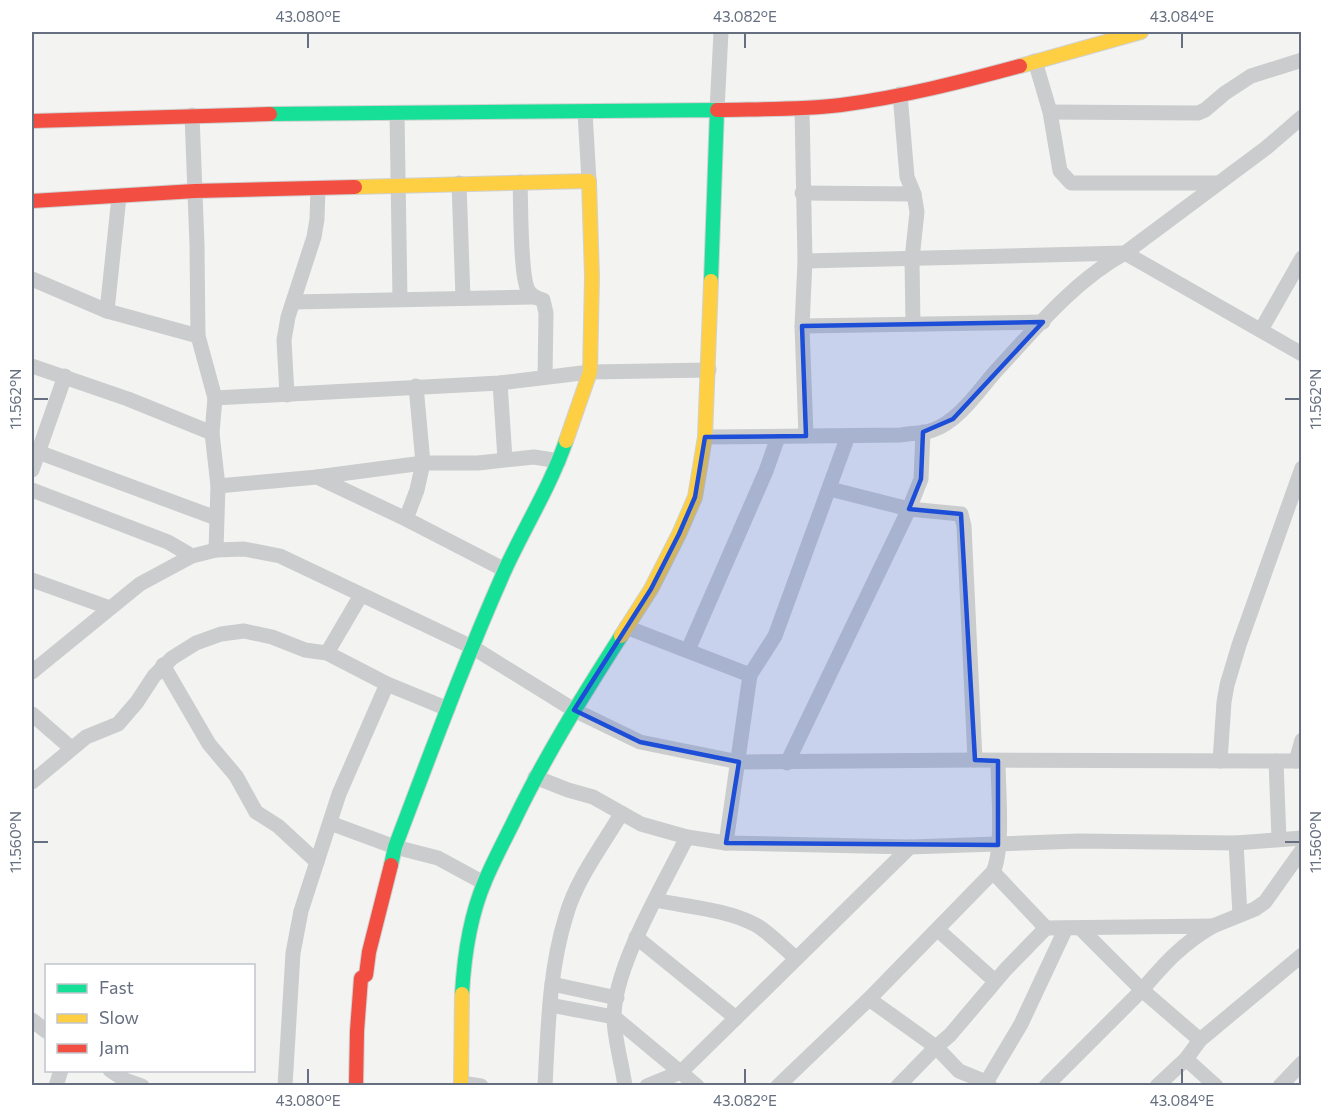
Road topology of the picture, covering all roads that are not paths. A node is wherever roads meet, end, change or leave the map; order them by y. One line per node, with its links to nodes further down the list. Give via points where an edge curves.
1 (721, 32): 8 (street)
2 (1141, 32): 3 (street)
3 (1103, 36): 5 (street)
4 (1302, 60): 10 (street, via 1251,76 1198,113)
5 (1035, 61): 6 (street, via 970,80); 10 (street)
6 (900, 94): 7 (street); 23 (street, via 908,177)
7 (802, 109): 8 (street); 22 (street)
8 (717, 110): 9 (street); 43 (street)
9 (585, 112): 11 (street); 16 (street)
10 (1050, 112): 18 (street, via 1060,171 1071,183)
11 (397, 113): 12 (street); 19 (street)
12 (192, 115): 14 (street); 21 (street)
13 (1302, 117): 18 (street)
14 (32, 121)
15 (520, 182): 16 (street); 17 (street); 31 (street, via 524,271 527,289)
16 (589, 182): 44 (street)
17 (459, 183): 19 (street); 32 (street)
18 (1218, 183): 26 (street)
19 (397, 185): 20 (street); 33 (street)
20 (318, 188): 21 (street); 34 (street, via 314,237)
21 (195, 191): 24 (street); 40 (street)
22 (802, 193): 23 (street); 29 (street)
23 (914, 194): 28 (street, via 917,212)
24 (119, 197): 25 (street); 35 (street)
25 (32, 201)
26 (1125, 253): 28 (street); 36 (street, via 1102,266); 39 (street)
27 (1302, 258): 39 (street)
28 (912, 259): 29 (street); 37 (street)
29 (804, 261): 38 (street)
30 (32, 279): 35 (street)
31 (534, 297): 32 (street); 46 (street, via 543,300 546,313)
32 (463, 298): 33 (street)
33 (400, 299): 34 (street)
34 (293, 302): 49 (street, via 284,340)
35 (107, 311): 40 (street)
36 (1043, 322): 37 (street); 51 (street, via 953,419)
37 (913, 324): 38 (street)
38 (802, 326): 53 (street)
39 (1261, 330): 41 (street)
40 (198, 336): 50 (street)
41 (1302, 354)
42 (32, 366): 45 (street)
43 (709, 370): 44 (street); 55 (street)
44 (590, 372): 46 (street); 59 (street)
45 (65, 376): 52 (street); 57 (street)
46 (545, 377): 47 (street)
47 (500, 383): 48 (street); 58 (street)
48 (416, 386): 49 (street); 60 (street)
49 (287, 395): 50 (street)
50 (215, 398): 52 (street)
51 (923, 432): 54 (street); 67 (street, via 921,479)
52 (212, 434): 64 (street)
53 (806, 436): 54 (street); 56 (street)
54 (848, 436): 65 (street)
55 (705, 437): 56 (street); 76 (street, via 695,497 651,589)
56 (778, 437): 78 (street)
57 (38, 452): 62 (street); 68 (street)
58 (505, 459): 59 (street, via 534,457); 60 (street)
59 (559, 461): 72 (street)
60 (423, 463): 63 (street); 69 (street)
61 (1302, 468): 92 (street, via 1227,685)
62 (32, 470)
63 (317, 477): 64 (street); 69 (street)
64 (218, 486): 68 (street)
65 (830, 489): 67 (street); 82 (street, via 775,636)
66 (32, 490): 71 (street, via 168,542)
67 (909, 509): 89 (street, via 960,514 962,520); 95 (street)
68 (216, 518): 70 (street)
69 (406, 519): 72 (street)
70 (216, 550): 71 (street); 74 (street, via 244,549 280,556)
71 (192, 556): 75 (street, via 140,584)
72 (505, 570): 77 (street)
73 (34, 584): 75 (street)
74 (361, 595): 77 (street); 79 (street)
75 (110, 608): 81 (street)
76 (626, 627): 78 (street); 85 (street)
77 (472, 647): 84 (street); 85 (street)
78 (688, 650): 82 (street)
79 (327, 653): 80 (street, via 244,631 196,643); 83 (street)
80 (163, 665): 88 (street, via 118,724); 109 (street, via 256,812 278,826)
81 (32, 672)
82 (750, 675): 94 (street)
83 (387, 684): 84 (street); 99 (street)
84 (448, 709): 106 (street)
85 (574, 710): 94 (street, via 640,742); 96 (street)
86 (32, 714): 88 (street)
87 (1302, 740): 93 (street)
88 (71, 748): 97 (street)
89 (975, 760): 90 (street); 95 (street)
90 (998, 760): 92 (street); 105 (street)
91 (1276, 760): 92 (street); 93 (street); 102 (street)
92 (1220, 761)
93 (1299, 761)
94 (739, 762): 95 (street); 103 (street)
95 (787, 763)
96 (535, 777): 98 (street, via 592,797); 111 (street)
97 (32, 783)
98 (621, 814): 100 (street); 122 (street, via 566,914)
99 (330, 823): 106 (street); 109 (street)
100 (687, 837): 103 (street); 112 (street)
101 (1302, 838): 102 (street)
102 (1279, 839): 104 (street)
103 (726, 843): 107 (street)
104 (1236, 843): 105 (street); 113 (street)
105 (998, 844): 107 (street); 110 (street)
106 (395, 846): 111 (street, via 438,858); 141 (street, via 366,975 361,978)
107 (910, 847): 120 (street)
108 (1302, 850): 113 (street, via 1265,902)
109 (317, 862): 140 (street, via 293,953)
110 (993, 872): 115 (street); 117 (street)
111 (484, 883): 137 (street, via 463,971)
112 (656, 900): 118 (street); 120 (street, via 744,920)
113 (1240, 915): 114 (street)
114 (1213, 926): 116 (street); 123 (street, via 1176,951)
115 (1046, 928): 116 (street); 121 (street)
116 (1073, 928): 123 (street); 138 (street)
117 (938, 930): 121 (street); 125 (street)
118 (636, 937): 124 (street); 128 (street)
119 (1302, 955): 131 (street)
120 (796, 958): 128 (street)
121 (995, 981): 132 (street)
122 (552, 984): 124 (street); 126 (street)
123 (1142, 990): 131 (street); 149 (street)
124 (617, 998): 127 (street)
125 (869, 999): 132 (street); 147 (street)
126 (550, 1005): 127 (street); 143 (street)
127 (614, 1017): 136 (street); 144 (street)
128 (736, 1018): 136 (street)
129 (32, 1020): 130 (street)
130 (45, 1030)
131 (1200, 1040): 133 (street)
132 (936, 1047): 138 (street, via 958,1071); 148 (street)
133 (1186, 1059): 150 (street); 151 (street)
134 (1302, 1063): 152 (street)
135 (112, 1072): 139 (street)
136 (681, 1072): 145 (street); 146 (street)
137 (460, 1084): 142 (street)
138 (987, 1084)
139 (142, 1086)
140 (285, 1086)
141 (356, 1086)
142 (481, 1086)
143 (545, 1086)
144 (626, 1086)
145 (647, 1086)
146 (697, 1086)
147 (778, 1086)
148 (898, 1086)
149 (1046, 1086)
150 (1157, 1086)
151 (1216, 1086)
152 (1280, 1086)

